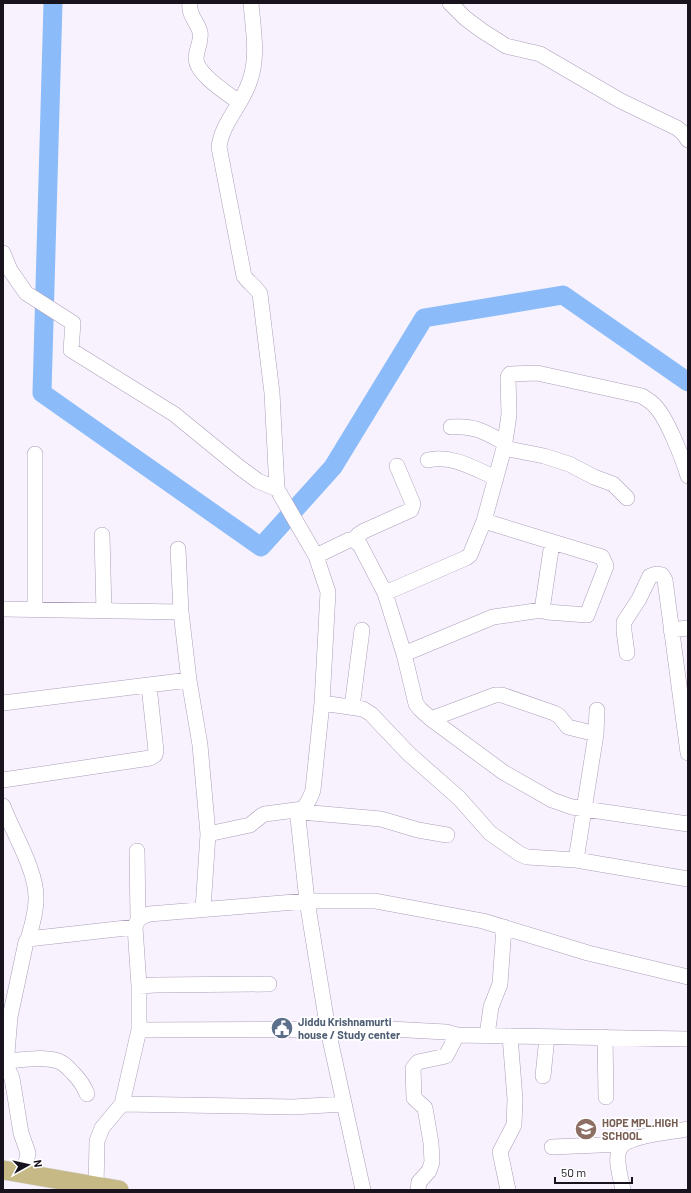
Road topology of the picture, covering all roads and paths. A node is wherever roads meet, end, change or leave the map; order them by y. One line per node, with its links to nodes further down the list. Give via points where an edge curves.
1 (190, 3): 4 (street, via 191,14 200,33 196,60 198,66 205,75)
2 (251, 3): 4 (street, via 255,48 253,67 250,83)
3 (450, 3): 5 (street, via 465,18 506,46 540,54 622,101 677,128)
4 (239, 102): 14 (street, via 222,132 219,148 244,276 260,294 272,393)
5 (688, 140)
6 (3, 253): 14 (street, via 10,270 26,294 73,323 71,350 174,414 258,481)
7 (451, 427): 8 (street, via 463,426 482,430)
8 (504, 446): 12 (street, via 509,415 508,377 514,373 537,373 642,396 656,406 666,422); 13 (street); 15 (street, via 569,464 613,484)
9 (35, 454): 24 (street)
10 (428, 460): 13 (street, via 449,459)
11 (397, 466): 18 (street, via 413,507 364,531)
12 (688, 476)
13 (496, 478): 16 (street)
14 (278, 489): 21 (street)
15 (627, 498)
16 (484, 521): 19 (street); 22 (street, via 472,551 466,558)
17 (102, 535): 26 (street)
18 (354, 540): 21 (street); 22 (street, via 360,545)
19 (552, 543): 25 (street); 25 (street, via 602,557 606,566 587,615)
20 (178, 549): 27 (street)
21 (313, 552): 36 (street, via 328,592)
22 (385, 593): 32 (street)
23 (3, 609): 24 (street)
24 (34, 609): 26 (street)
25 (542, 610): 32 (street, via 493,617)
26 (104, 611): 27 (street)
27 (181, 612): 33 (street)
28 (688, 628): 30 (street)
29 (362, 630): 37 (street)
30 (671, 630): 31 (street, via 665,580 662,575 652,575 624,622); 41 (street)
31 (627, 653)
32 (404, 654): 39 (street, via 416,704)
33 (189, 680): 34 (street); 48 (street, via 200,745)
34 (149, 686): 35 (street); 42 (street, via 155,755 150,758)
35 (3, 703)
36 (322, 703): 37 (street); 45 (street, via 313,790)
37 (352, 707): 51 (street, via 363,709 374,717 409,754 459,798 490,833 520,854 528,857)
38 (597, 710): 40 (street)
39 (431, 719): 40 (street, via 495,695 502,695 554,713 568,728); 44 (street, via 503,772 552,800)
40 (596, 734): 44 (street)
41 (688, 753)
42 (3, 780)
43 (3, 806): 46 (street)
44 (585, 809): 47 (street); 51 (street)
45 (302, 810): 48 (street, via 265,814 250,825); 49 (street, via 381,819); 53 (street, via 298,818)
46 (6, 823): 57 (street, via 27,859 35,885 36,899)
47 (688, 824)
48 (208, 834): 54 (street)
49 (447, 835)
50 (137, 851): 55 (street)
51 (576, 860): 52 (street)
52 (688, 879)
53 (306, 902): 54 (street); 56 (street, via 375,901); 63 (street)
54 (203, 910): 55 (street, via 149,914 141,917)
55 (136, 923): 57 (street); 60 (street)
56 (504, 927): 58 (street, via 588,953); 65 (street, via 500,984 491,1007)
57 (28, 939): 61 (street)
58 (688, 977)
59 (269, 984): 60 (street)
60 (139, 986): 62 (street)
61 (6, 1016): 70 (street)
62 (139, 1030): 63 (street); 74 (street)
63 (328, 1030): 64 (street, via 390,1029); 75 (street)
64 (457, 1034): 65 (street); 83 (street, via 446,1056 418,1062 413,1068 414,1098 425,1108 432,1162 429,1171 419,1182)
65 (487, 1035): 66 (street)
66 (510, 1036): 67 (street); 84 (street, via 515,1099 514,1125 500,1152)
67 (548, 1036): 68 (street); 71 (street)
68 (605, 1037): 69 (street); 73 (street)
69 (688, 1039)
70 (5, 1066): 72 (street, via 46,1059 56,1060 79,1079); 80 (street, via 12,1078 21,1133 28,1153)
71 (543, 1076)
72 (87, 1094)
73 (606, 1097)
74 (122, 1104): 75 (street, via 292,1107); 81 (street, via 102,1128 97,1141)
75 (344, 1104): 82 (street)
76 (688, 1129): 77 (street, via 634,1139)
77 (623, 1144): 78 (street); 85 (street, via 619,1150 618,1160)
78 (552, 1147)
79 (3, 1170): 80 (main road)
80 (24, 1174): 81 (main road)
81 (106, 1189)
82 (363, 1190)
83 (418, 1190)
84 (508, 1190)
85 (623, 1190)

